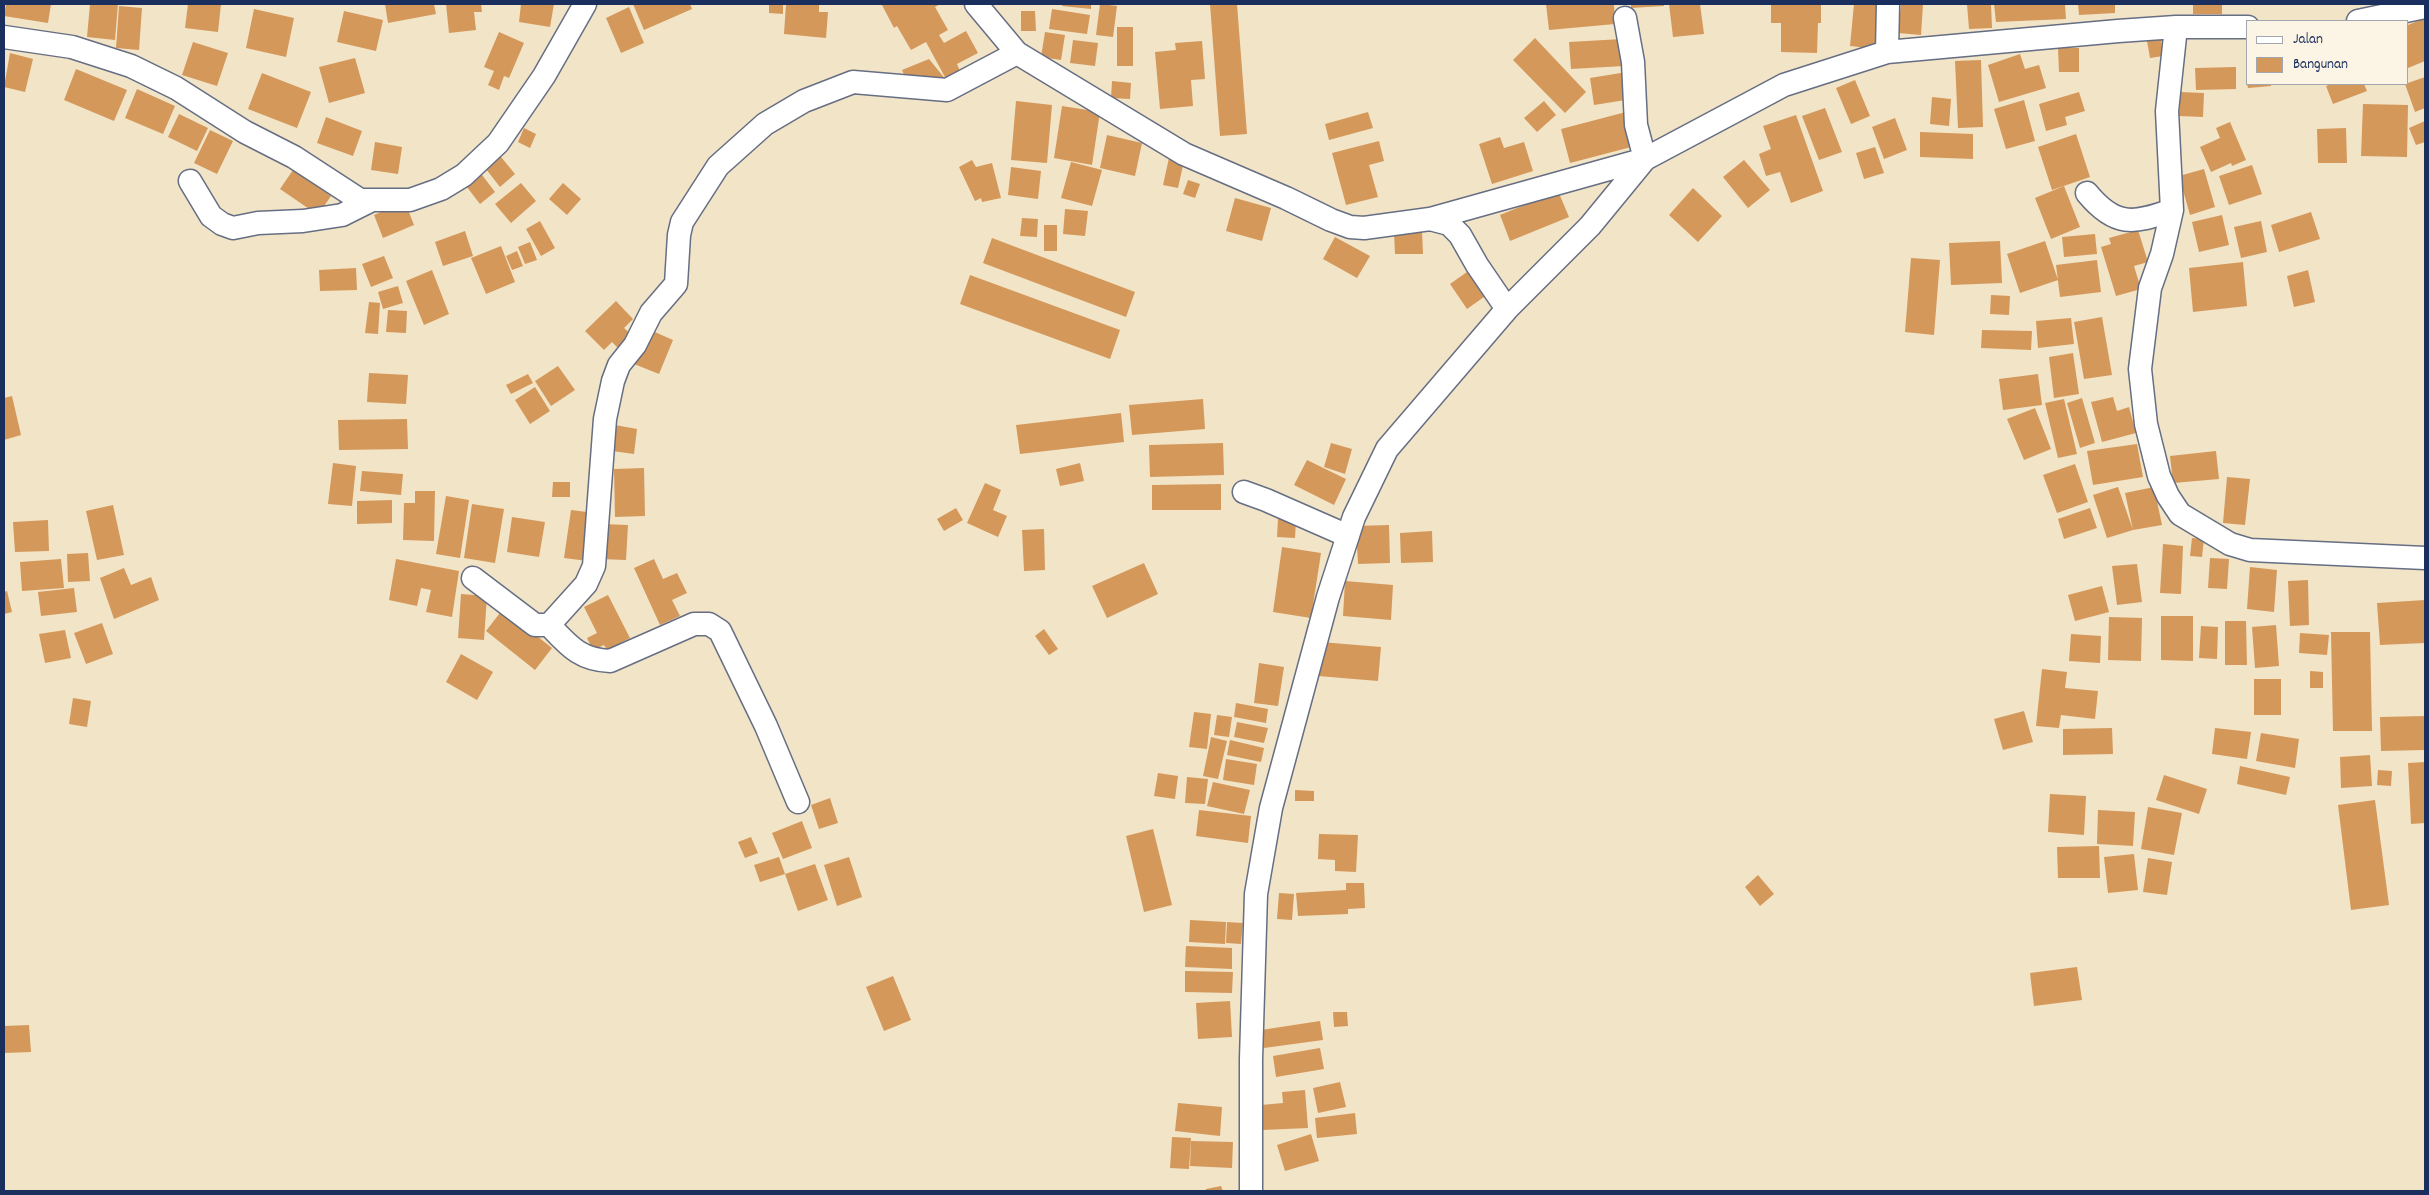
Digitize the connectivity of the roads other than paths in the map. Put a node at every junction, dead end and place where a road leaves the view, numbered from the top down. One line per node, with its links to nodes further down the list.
1 (585, 4): 15 (street)
2 (976, 4): 11 (street)
3 (1888, 4): 10 (street)
4 (2425, 8): 6 (street)
5 (1625, 18): 12 (street)
6 (2363, 20)
7 (2176, 27): 8 (street); 10 (street); 16 (street)
8 (2246, 27)
9 (4, 37): 15 (street)
10 (1887, 52): 12 (street)
11 (1017, 53): 17 (street); 23 (street)
12 (1645, 159): 17 (street); 18 (street)
13 (190, 181): 15 (street)
14 (2086, 193): 16 (street)
15 (372, 200)
16 (2172, 210): 21 (street)
17 (1430, 219): 18 (street)
18 (1508, 309): 20 (street)
19 (1244, 492): 20 (street)
20 (1348, 536): 25 (street)
21 (2425, 558)
22 (473, 578): 23 (street)
23 (549, 625): 24 (street)
24 (798, 802)
25 (1251, 1191)

